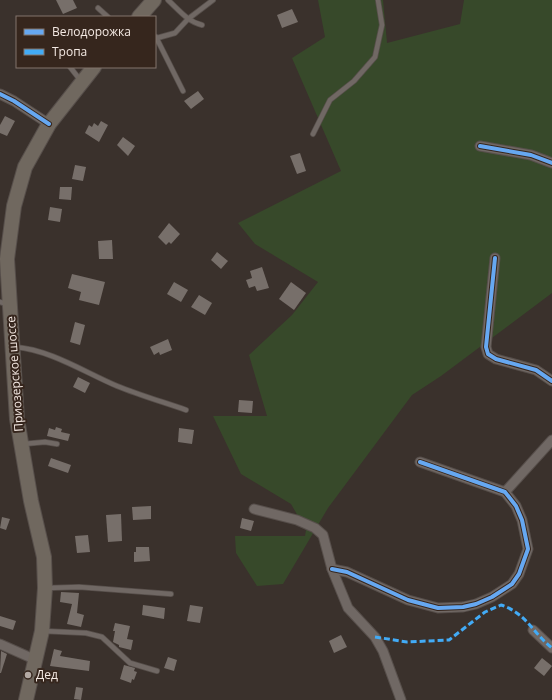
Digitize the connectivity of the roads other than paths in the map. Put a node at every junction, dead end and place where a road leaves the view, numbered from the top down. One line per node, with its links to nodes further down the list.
1 (154, 0): 7 (main road)
2 (168, 0): 8 (lane)
3 (213, 0): 8 (lane)
4 (378, 0): 17 (lane)
5 (98, 8): 6 (lane)
6 (107, 16)
7 (140, 16)
8 (188, 18): 9 (lane); 10 (lane)
9 (202, 25)
10 (156, 37): 14 (lane)
11 (71, 68): 13 (lane)
12 (93, 68): 13 (main road, Приозерское шоссе)
13 (81, 81): 16 (main road, Приозерское шоссе)
14 (183, 91)
15 (0, 94): 16 (street)
16 (49, 124): 21 (main road, Приозерское шоссе)
17 (313, 134)
18 (480, 146): 19 (street)
19 (552, 163)
20 (496, 258): 23 (street)
21 (5, 303): 22 (main road, Приозерское шоссе)
22 (13, 347): 24 (lane); 26 (main road, Приозерское шоссе)
23 (552, 381)
24 (186, 410)
25 (552, 440): 29 (street)
26 (22, 444): 27 (lane); 32 (main road, Приозерское шоссе)
27 (57, 444)
28 (420, 462): 29 (street)
29 (505, 492): 31 (street)
30 (254, 509): 31 (street)
31 (332, 569): 41 (street)
32 (45, 588): 33 (lane); 35 (main road, Приозерское шоссе)
33 (171, 594)
34 (533, 630): 37 (street)
35 (42, 631): 38 (main road, Приозерское шоссе); 39 (lane)
36 (0, 644): 38 (street)
37 (552, 648)
38 (36, 660): 40 (main road, Приозерское шоссе)
39 (157, 671)
40 (26, 700)
41 (401, 700)

